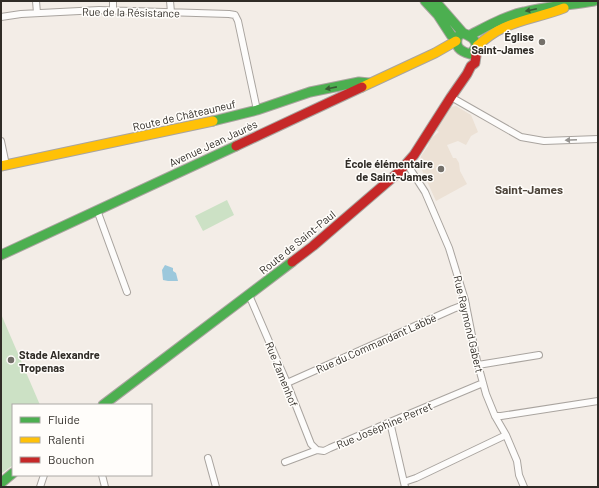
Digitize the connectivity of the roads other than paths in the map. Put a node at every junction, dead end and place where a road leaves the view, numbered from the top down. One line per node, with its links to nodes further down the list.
1 (36, 1): 10 (street)
2 (113, 1): 8 (street)
3 (170, 1): 9 (street)
4 (425, 1): 12 (main road)
5 (435, 1): 12 (main road)
6 (594, 1): 7 (main road, Avenue Jean Jaurès)
7 (570, 5): 12 (main road, Avenue Jean Jaurès); 12 (main road, Avenue Jean Jaurès, one-way to 12)
8 (113, 10): 9 (street, Rue de la Résistance); 10 (street, Rue de la Résistance)
9 (171, 12): 15 (street, Rue de la Résistance)
10 (37, 13): 11 (street, Rue de la Résistance)
11 (1, 17)
12 (465, 44): 13 (main road, Avenue Jean Jaurès); 14 (main road, Route de Saint-Paul)
13 (370, 83): 15 (main road, Route de Châteauneuf, one-way to 15); 20 (main road, Avenue Jean Jaurès)
14 (451, 97): 16 (street, one-way to 14); 18 (main road, Route de Saint-Paul)
15 (257, 110): 19 (main road, Route de Châteauneuf)
16 (598, 139)
17 (1, 141): 19 (street)
18 (407, 164): 23 (main road, Route de Saint-Paul); 24 (street, Rue Raymond Gabert)
19 (3, 165)
20 (97, 210): 21 (main road, Avenue Jean Jaurès); 22 (street)
21 (1, 255)
22 (127, 292)
23 (249, 295): 27 (street, Rue Zamenhof); 30 (main road, Route de Saint-Paul)
24 (466, 304): 26 (street, Rue Raymond Gabert); 27 (street, Rue du Commandant Labbé)
25 (539, 355): 26 (street)
26 (478, 365): 28 (street, Rue Raymond Gabert)
27 (287, 383): 34 (street, Rue Zamenhof)
28 (483, 383): 31 (street, Rue Raymond Gabert); 32 (street, Rue Joséphine Perret)
29 (598, 401): 31 (street)
30 (104, 404)
31 (495, 416): 33 (street, Rue Raymond Gabert)
32 (390, 422): 34 (street, Rue Joséphine Perret); 41 (street)
33 (506, 435): 41 (street); 45 (street, Rue Raymond Gabert)
34 (317, 450): 36 (street, Rue Joséphine Perret)
35 (208, 458): 44 (street)
36 (284, 462)
37 (12, 475): 40 (main road)
38 (44, 476): 42 (street)
39 (102, 476): 43 (street)
40 (1, 483)
41 (404, 485)
42 (40, 487)
43 (105, 487)
44 (216, 487)
45 (524, 487)

